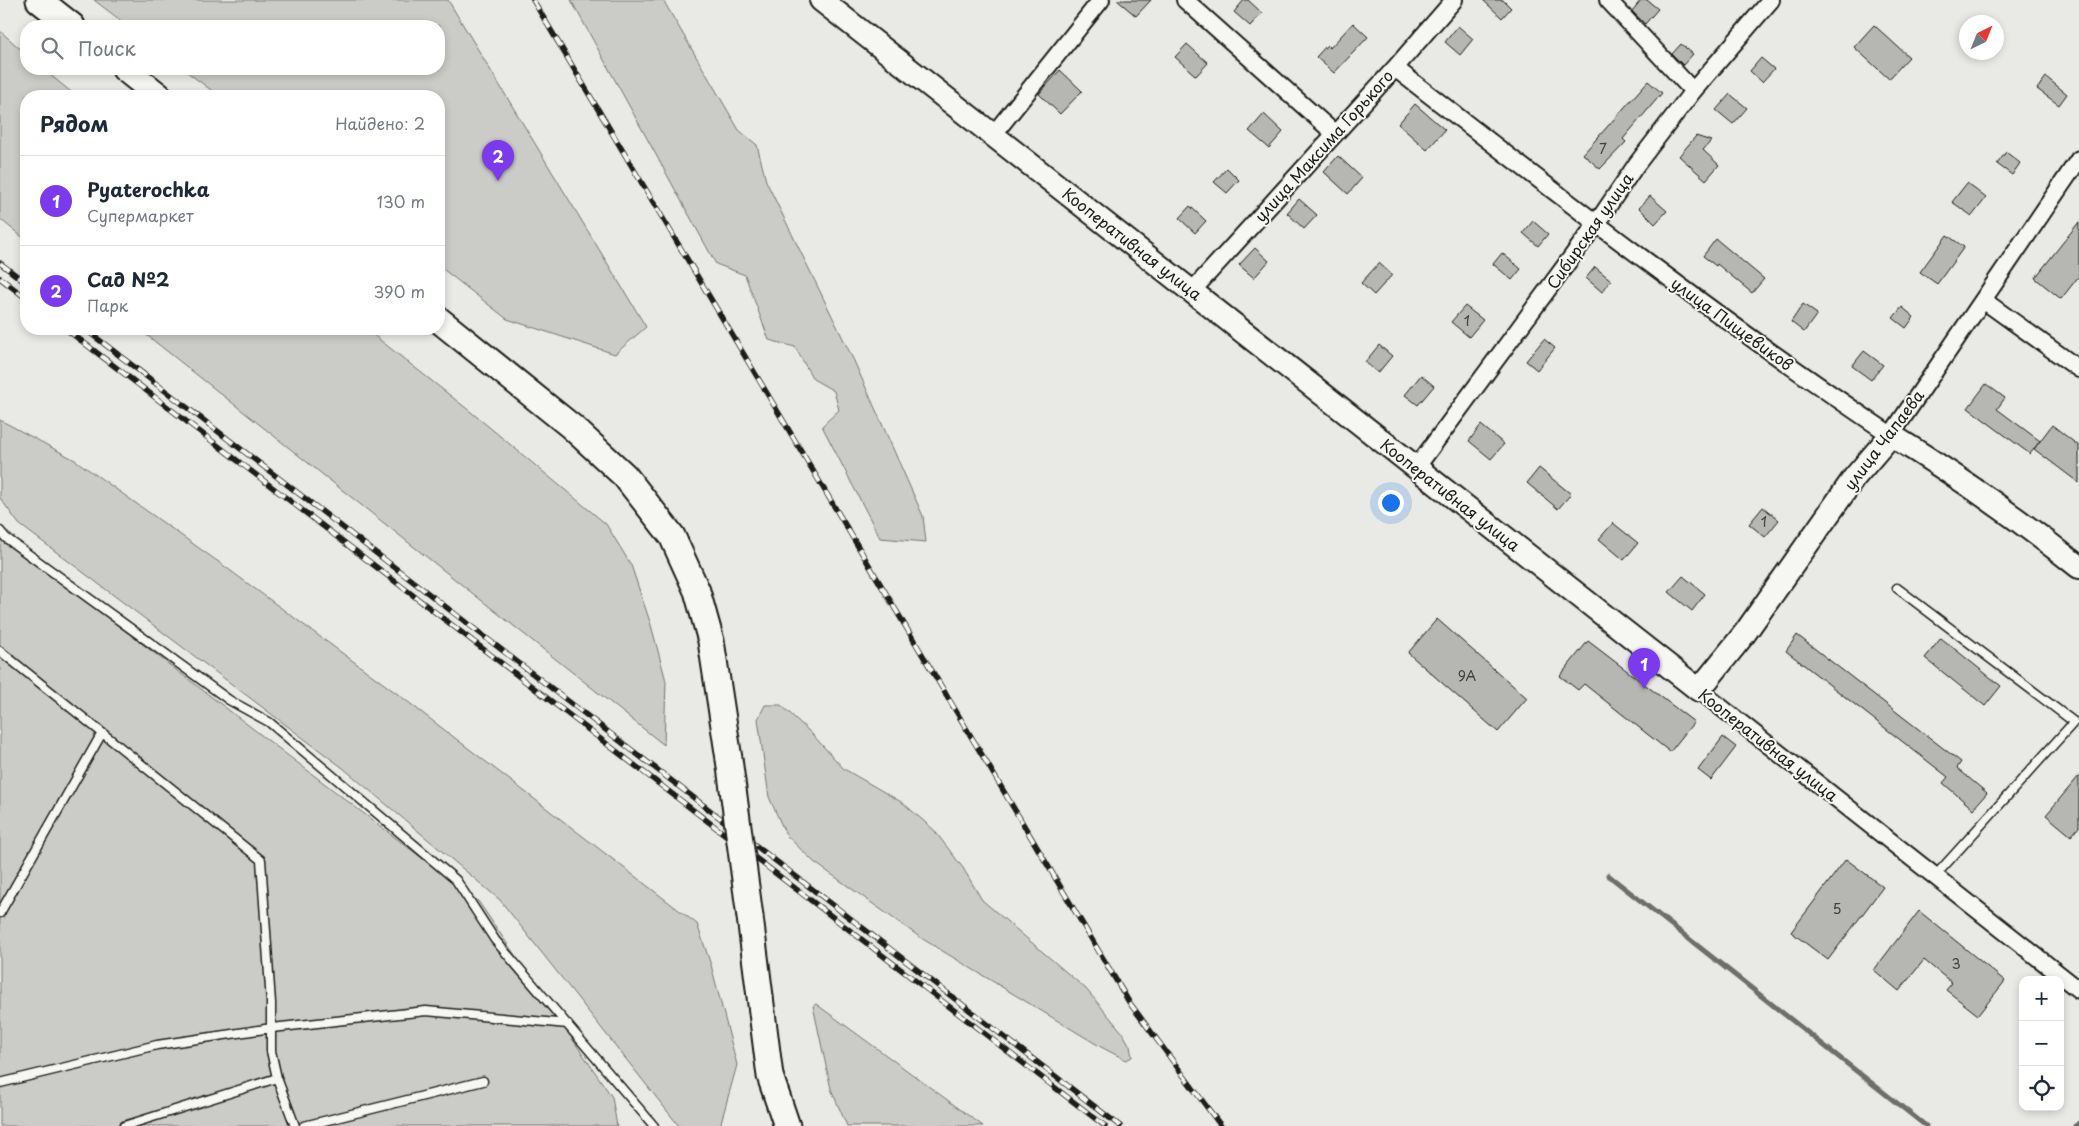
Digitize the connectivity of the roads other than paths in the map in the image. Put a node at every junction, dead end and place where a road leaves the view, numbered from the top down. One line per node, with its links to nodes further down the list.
1 (39, 0): 8 (main road)
2 (821, 0): 14 (main road, Кооперативная улица)
3 (1101, 0): 14 (street)
4 (1185, 0): 13 (street)
5 (1454, 0): 9 (street, улица Максима Горького)
6 (1608, 0): 12 (street)
7 (1771, 0): 12 (street, Сибирская улица)
8 (64, 20)
9 (1395, 68): 13 (street, улица Максима Горького); 16 (street, улица Пищевиков)
10 (133, 75): 11 (main road)
11 (151, 90)
12 (1693, 91): 16 (street, Сибирская улица)
13 (1334, 133): 17 (street, улица Максима Горького)
14 (993, 135): 17 (main road, Кооперативная улица)
15 (2079, 160): 18 (street, улица Чапаева)
16 (1596, 224): 21 (street, улица Пищевиков); 22 (street, Сибирская улица)
17 (1192, 292): 22 (main road, Кооперативная улица)
18 (1983, 300): 20 (street); 21 (street, улица Чапаева)
19 (445, 325): 41 (main road, bridge)
20 (2079, 369)
21 (1891, 435): 24 (main road, улица Пищевиков); 27 (main road, улица Чапаева)
22 (1416, 468): 27 (main road, Кооперативная улица)
23 (0, 531): 32 (lane)
24 (2079, 567)
25 (1897, 588): 29 (lane)
26 (0, 651): 28 (lane)
27 (1699, 690): 29 (street, Кооперативная улица)
28 (102, 732): 30 (lane); 33 (lane)
29 (1935, 876): 31 (street, Кооперативная улица)
30 (0, 913)
31 (2079, 990)
32 (568, 1024): 33 (lane); 40 (lane)
33 (272, 1028): 34 (lane); 36 (lane)
34 (277, 1078): 37 (lane); 38 (lane)
35 (483, 1081): 39 (lane)
36 (0, 1083)
37 (124, 1126)
38 (296, 1126)
39 (304, 1126)
40 (654, 1126)
41 (788, 1126)

